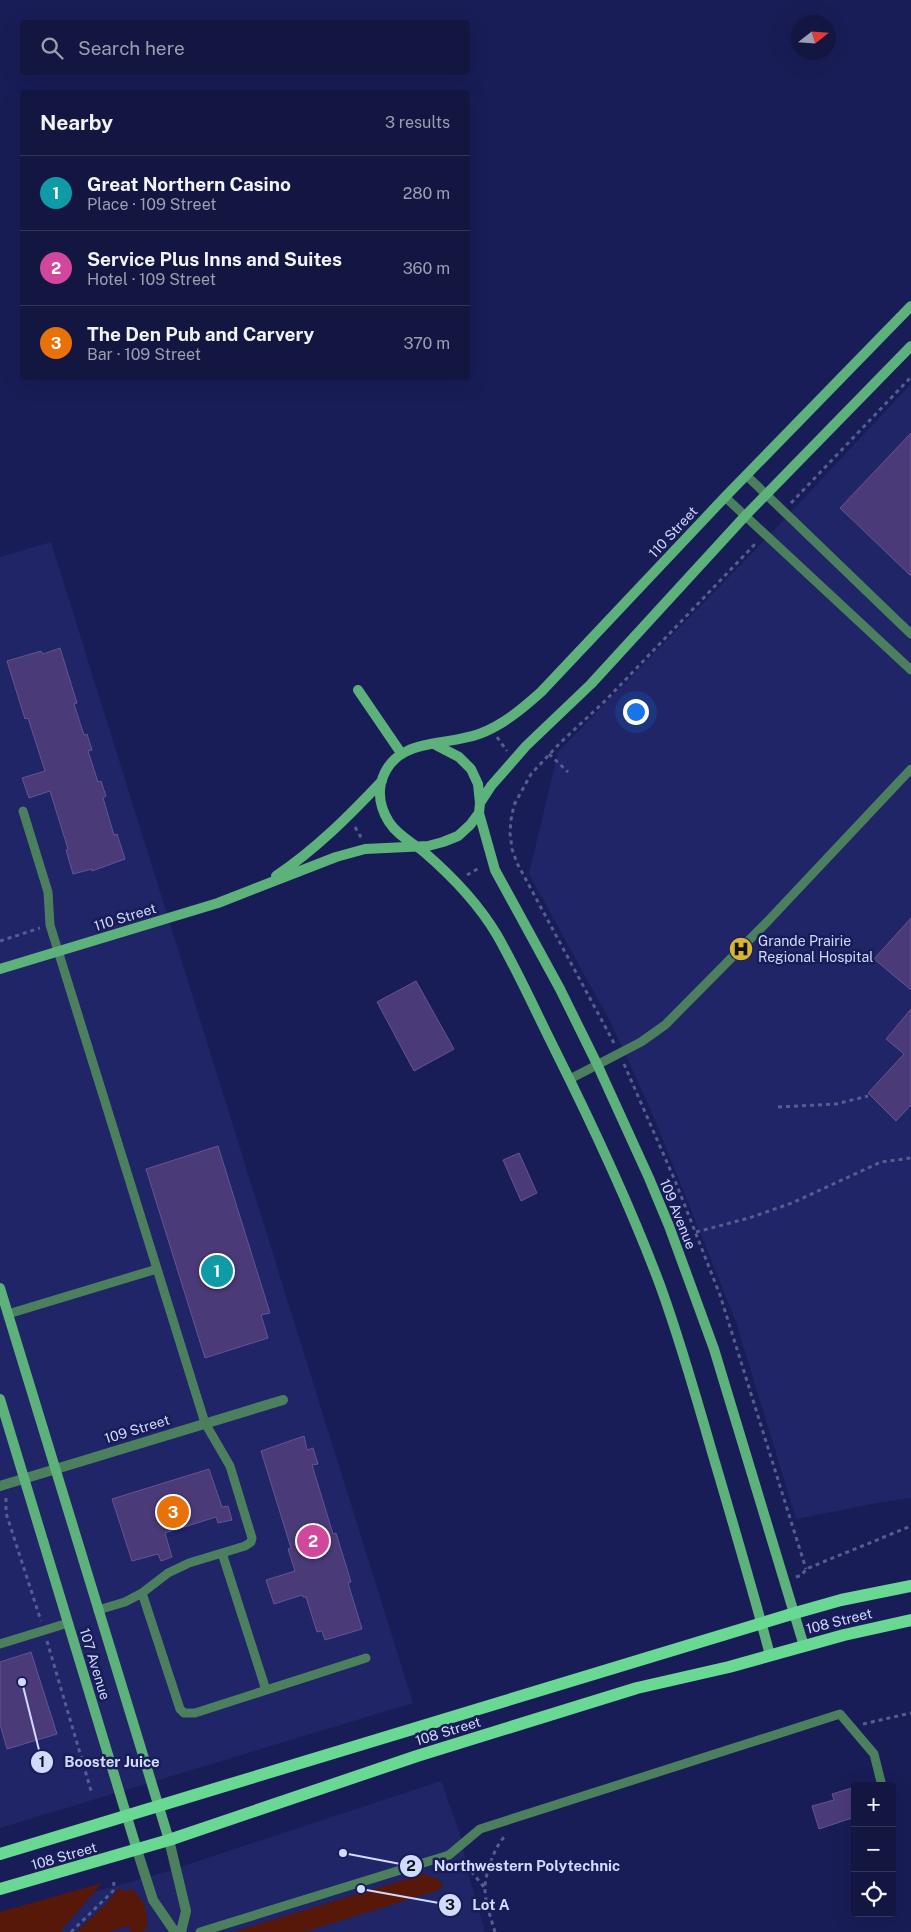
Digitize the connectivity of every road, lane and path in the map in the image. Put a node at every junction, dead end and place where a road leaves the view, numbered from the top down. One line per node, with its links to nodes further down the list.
1 (911, 306): 4 (street, 110 Street)
2 (911, 346): 5 (street)
3 (911, 376): 7 (path)
4 (746, 475): 5 (lane); 6 (street, 110 Street)
5 (766, 494): 7 (lane); 8 (street)
6 (725, 496): 8 (lane); 13 (street, 110 Street)
7 (783, 511): 10 (lane)
8 (746, 516): 9 (lane); 19 (street)
9 (764, 533): 11 (lane); 15 (path)
10 (911, 634)
11 (911, 670)
12 (358, 690): 14 (street)
13 (434, 744): 14 (street); 19 (street)
14 (401, 753): 18 (street)
15 (550, 754): 17 (path); 24 (path)
16 (911, 769): 32 (lane)
17 (568, 772)
18 (382, 781): 23 (street); 27 (street, 110 Street)
19 (480, 808): 23 (street); 25 (street, 109 Avenue)
20 (23, 811): 28 (lane)
21 (352, 822): 22 (path)
22 (364, 842)
23 (417, 846): 26 (street); 27 (street, 110 Street)
24 (512, 849): 25 (path); 32 (path)
25 (492, 860): 26 (path); 33 (street, 109 Avenue)
26 (456, 881): 34 (street)
27 (257, 889): 30 (street, 110 Street)
28 (50, 925): 29 (path); 30 (lane)
29 (0, 941)
30 (58, 951): 31 (street, 110 Street); 39 (lane)
31 (0, 969)
32 (619, 1053): 33 (lane); 38 (path)
33 (597, 1064): 34 (lane); 55 (street, 109 Avenue)
34 (570, 1078): 58 (street)
35 (868, 1096): 36 (path)
36 (778, 1107)
37 (911, 1158): 38 (path)
38 (696, 1232): 50 (path)
39 (157, 1269): 41 (lane); 44 (lane)
40 (0, 1288): 41 (street, 107 Avenue)
41 (8, 1314): 45 (street, 107 Avenue)
42 (0, 1399): 46 (street, 107 Avenue)
43 (283, 1400): 44 (street, 109 Street)
44 (205, 1423): 45 (street, 109 Street); 49 (lane)
45 (55, 1469): 46 (street, 109 Street); 54 (street, 107 Avenue)
46 (25, 1479): 47 (street, 109 Street); 57 (street, 107 Avenue)
47 (0, 1486)
48 (911, 1526): 50 (path)
49 (222, 1553): 53 (lane); 63 (lane)
50 (806, 1569): 51 (path)
51 (802, 1575)
52 (911, 1586): 55 (main road, 108 Street)
53 (142, 1592): 54 (lane); 63 (lane)
54 (98, 1610): 67 (street, 107 Avenue)
55 (795, 1613): 58 (main road, 108 Street); 60 (street, 109 Avenue)
56 (911, 1620): 60 (main road, 108 Street)
57 (68, 1623): 59 (lane); 68 (street, 107 Avenue)
58 (762, 1623): 61 (street); 67 (main road, 108 Street)
59 (0, 1644)
60 (804, 1646): 61 (main road, 108 Street)
61 (770, 1655): 70 (main road, 108 Street)
62 (366, 1658): 63 (lane)
63 (266, 1690)
64 (911, 1713): 65 (path)
65 (850, 1726): 66 (lane); 72 (lane)
66 (881, 1782)
67 (159, 1807): 68 (main road, 108 Street); 70 (street, 107 Avenue)
68 (127, 1817): 71 (street, 107 Avenue); 73 (main road, 108 Street)
69 (512, 1832): 75 (path)
70 (169, 1840): 71 (main road, 108 Street); 79 (street)
71 (137, 1850): 76 (main road, 108 Street); 78 (street, 107 Avenue)
72 (454, 1851): 75 (path); 80 (lane)
73 (0, 1854)
74 (114, 1882): 77 (path)
75 (484, 1887): 81 (path)
76 (0, 1889)
77 (71, 1932)
78 (175, 1932)
79 (181, 1932)
80 (200, 1932)
81 (495, 1932)

